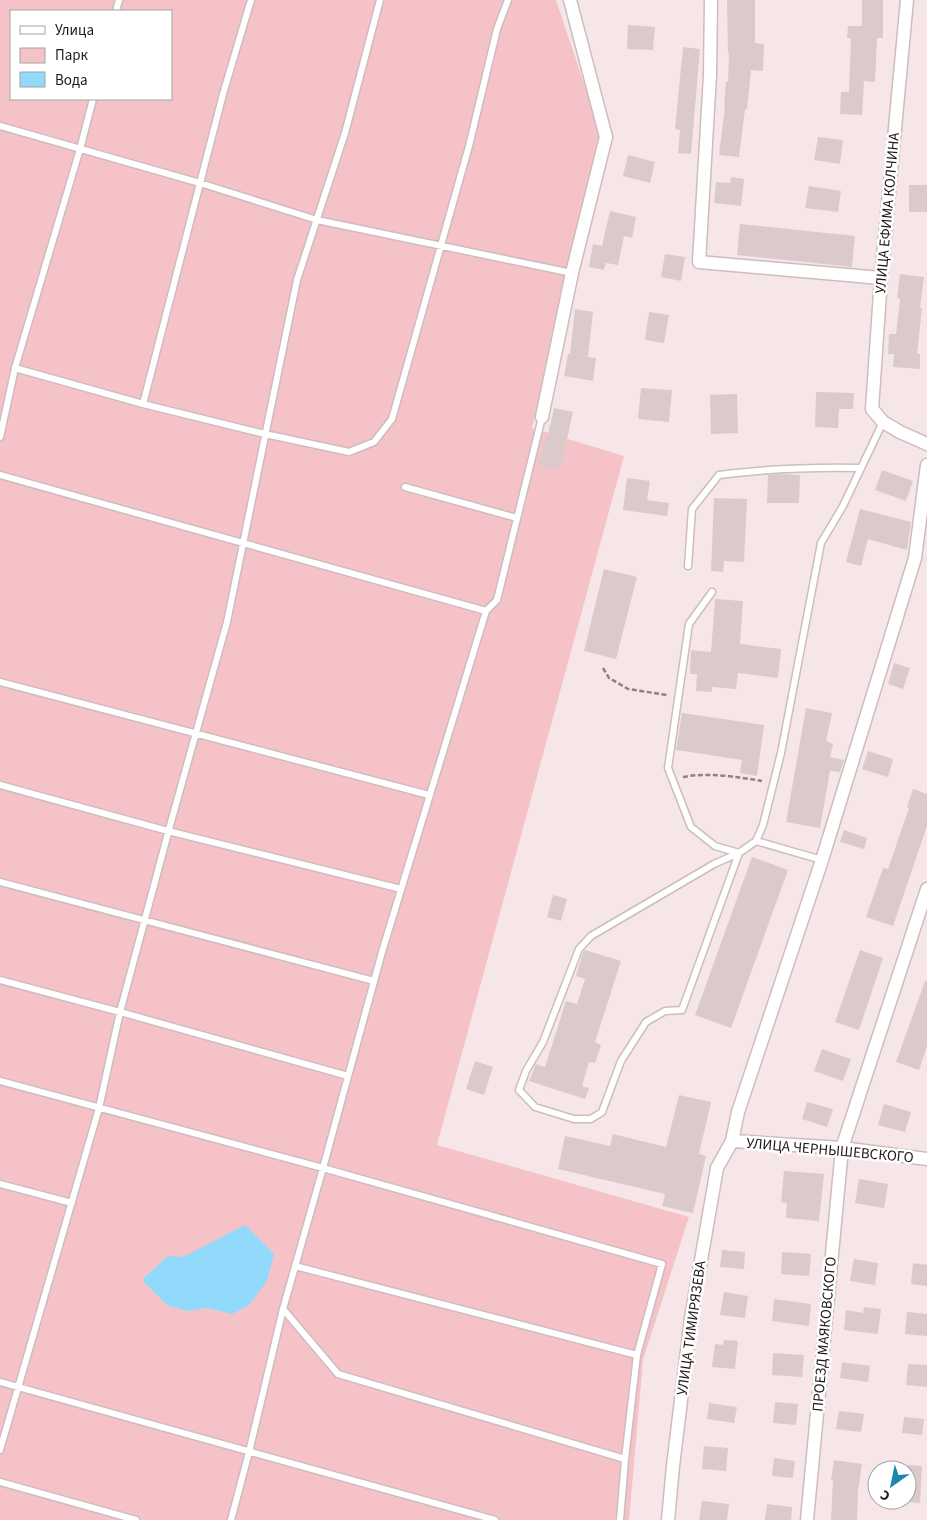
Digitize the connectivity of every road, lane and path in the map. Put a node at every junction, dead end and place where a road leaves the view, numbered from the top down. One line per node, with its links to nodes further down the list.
1 (251, 0): 10 (lane)
2 (380, 0): 11 (lane)
3 (508, 0): 12 (lane)
4 (570, 0): 13 (street)
5 (711, 0): 14 (street)
6 (907, 0): 14 (street, УЛИЦА ЕФИМА КОЛЧИНА)
7 (93, 100): 9 (lane)
8 (0, 126): 9 (lane)
9 (80, 149): 10 (lane); 15 (lane)
10 (200, 182): 11 (lane); 16 (lane)
11 (317, 220): 12 (lane); 19 (lane)
12 (441, 245): 13 (lane); 19 (lane)
13 (572, 273): 17 (street)
14 (881, 278): 18 (street, УЛИЦА ЕФИМА КОЛЧИНА)
15 (15, 368): 16 (lane); 20 (lane)
16 (143, 404): 19 (lane)
17 (542, 418): 26 (lane)
18 (883, 422): 21 (street); 23 (lane)
19 (265, 434): 27 (lane)
20 (0, 437)
21 (927, 444)
22 (927, 465): 42 (street, УЛИЦА ТИМИРЯЗЕВА)
23 (862, 468): 28 (lane); 36 (lane)
24 (0, 475): 27 (lane)
25 (405, 487): 26 (lane)
26 (517, 518): 30 (lane)
27 (243, 543): 30 (lane); 34 (lane)
28 (688, 566)
29 (712, 592): 33 (lane)
30 (486, 611): 38 (lane)
31 (603, 668): 33 (path)
32 (0, 682): 34 (lane)
33 (678, 697): 35 (lane)
34 (196, 733): 38 (lane); 39 (lane)
35 (673, 779): 36 (path); 41 (lane)
36 (774, 783): 40 (lane)
37 (0, 785): 39 (lane)
38 (429, 795): 44 (lane)
39 (168, 831): 44 (lane); 46 (lane)
40 (756, 841): 41 (lane); 42 (lane)
41 (739, 853): 41 (lane)
42 (822, 860): 53 (street, УЛИЦА ТИМИРЯЗЕВА)
43 (0, 882): 46 (lane)
44 (401, 889): 48 (lane)
45 (927, 889): 54 (street)
46 (144, 920): 48 (lane); 49 (lane)
47 (0, 980): 49 (lane)
48 (374, 981): 50 (lane)
49 (120, 1012): 50 (lane); 52 (lane)
50 (348, 1076): 56 (lane)
51 (0, 1081): 52 (lane)
52 (99, 1108): 56 (lane); 58 (lane)
53 (732, 1141): 54 (street, УЛИЦА ЧЕРНЫШЕВСКОГО); 72 (street, УЛИЦА ТИМИРЯЗЕВА)
54 (842, 1148): 55 (street, УЛИЦА ЧЕРНЫШЕВСКОГО); 73 (street, ПРОЕЗД МАЯКОВСКОГО)
55 (927, 1159)
56 (324, 1168): 59 (lane); 61 (lane)
57 (0, 1184): 58 (lane)
58 (72, 1203): 63 (lane)
59 (295, 1266): 60 (lane); 61 (lane)
60 (283, 1309): 65 (lane); 66 (lane)
61 (637, 1355): 66 (lane)
62 (0, 1382): 63 (lane)
63 (19, 1387): 64 (lane); 65 (lane)
64 (0, 1450)
65 (250, 1452): 69 (lane); 70 (lane)
66 (625, 1459): 71 (lane)
67 (0, 1482): 68 (lane)
68 (136, 1520)
69 (232, 1520)
70 (495, 1520)
71 (620, 1520)
72 (668, 1520)
73 (807, 1520)

